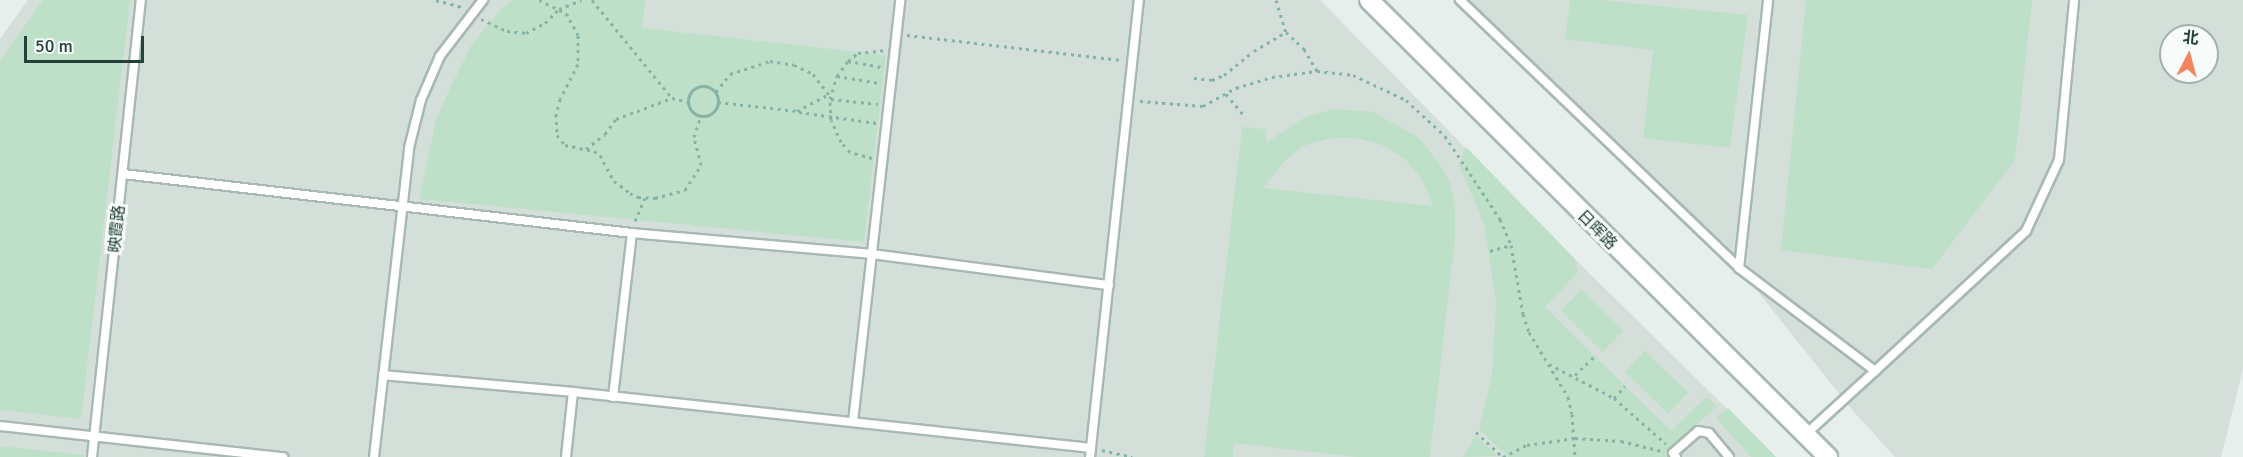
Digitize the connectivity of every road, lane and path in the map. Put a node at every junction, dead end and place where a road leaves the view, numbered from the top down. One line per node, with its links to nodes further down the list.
1 (141, 0): 40 (lane, 映霞路)
2 (436, 0): 15 (path)
3 (483, 0): 15 (lane)
4 (539, 0): 14 (path)
5 (581, 0): 14 (path)
6 (592, 0): 29 (path)
7 (900, 0): 17 (lane)
8 (1139, 0): 20 (lane)
9 (1276, 0): 16 (path)
10 (1369, 0): 61 (street, 日晖路)
11 (1460, 0): 47 (lane)
12 (1768, 0): 47 (lane)
13 (2074, 0): 51 (lane)
14 (559, 9): 15 (path); 38 (path)
15 (472, 12): 42 (lane)
16 (1286, 32): 22 (path); 24 (path)
17 (896, 34): 18 (lane); 20 (path)
18 (895, 50): 19 (path); 21 (lane)
19 (848, 61): 21 (path); 23 (path)
20 (1133, 62): 30 (lane)
21 (892, 69): 25 (lane)
22 (1317, 71): 27 (path); 44 (path)
23 (837, 76): 25 (path); 28 (path)
24 (1194, 78)
25 (891, 85): 33 (lane)
26 (716, 92): 28 (path); 31 (path); 32 (path)
27 (1226, 94): 30 (path); 35 (path)
28 (830, 96): 33 (path); 34 (path); 39 (path)
29 (672, 98): 31 (path); 38 (path)
30 (1128, 100): 48 (lane)
31 (688, 102): 36 (path)
32 (718, 102): 34 (path); 36 (path)
33 (888, 105): 37 (lane)
34 (797, 111): 37 (path)
35 (1243, 114)
36 (701, 115): 41 (path)
37 (886, 124): 39 (lane)
38 (586, 149): 41 (path)
39 (882, 160): 46 (lane)
40 (123, 174): 42 (lane); 62 (lane, 映霞路)
41 (645, 198): 43 (path)
42 (400, 207): 43 (lane); 52 (lane)
43 (632, 233): 46 (lane); 56 (lane)
44 (1511, 245): 45 (path); 50 (path)
45 (1490, 251)
46 (872, 254): 48 (lane); 58 (lane)
47 (1739, 268): 51 (lane)
48 (1109, 285): 64 (lane)
49 (1595, 356): 53 (path)
50 (1549, 363): 53 (path); 63 (path)
51 (1875, 371): 61 (lane)
52 (383, 375): 55 (lane); 68 (lane)
53 (1575, 375): 57 (path)
54 (1626, 386): 57 (path)
55 (573, 392): 56 (lane); 69 (lane)
56 (613, 397): 58 (lane)
57 (1614, 398): 65 (path)
58 (853, 422): 64 (lane)
59 (0, 426): 62 (lane)
60 (1476, 432): 71 (path)
61 (1806, 435): 74 (street, 日晖路)
62 (94, 436): 66 (lane, 映霞路); 67 (lane)
63 (1575, 438): 65 (path); 71 (path); 72 (path)
64 (1091, 453): 70 (path)
65 (1675, 455): 73 (lane)
66 (92, 457)
67 (283, 457)
68 (374, 457)
69 (566, 457)
70 (1132, 457)
71 (1503, 457)
72 (1575, 457)
73 (1729, 457)
74 (1828, 457)

